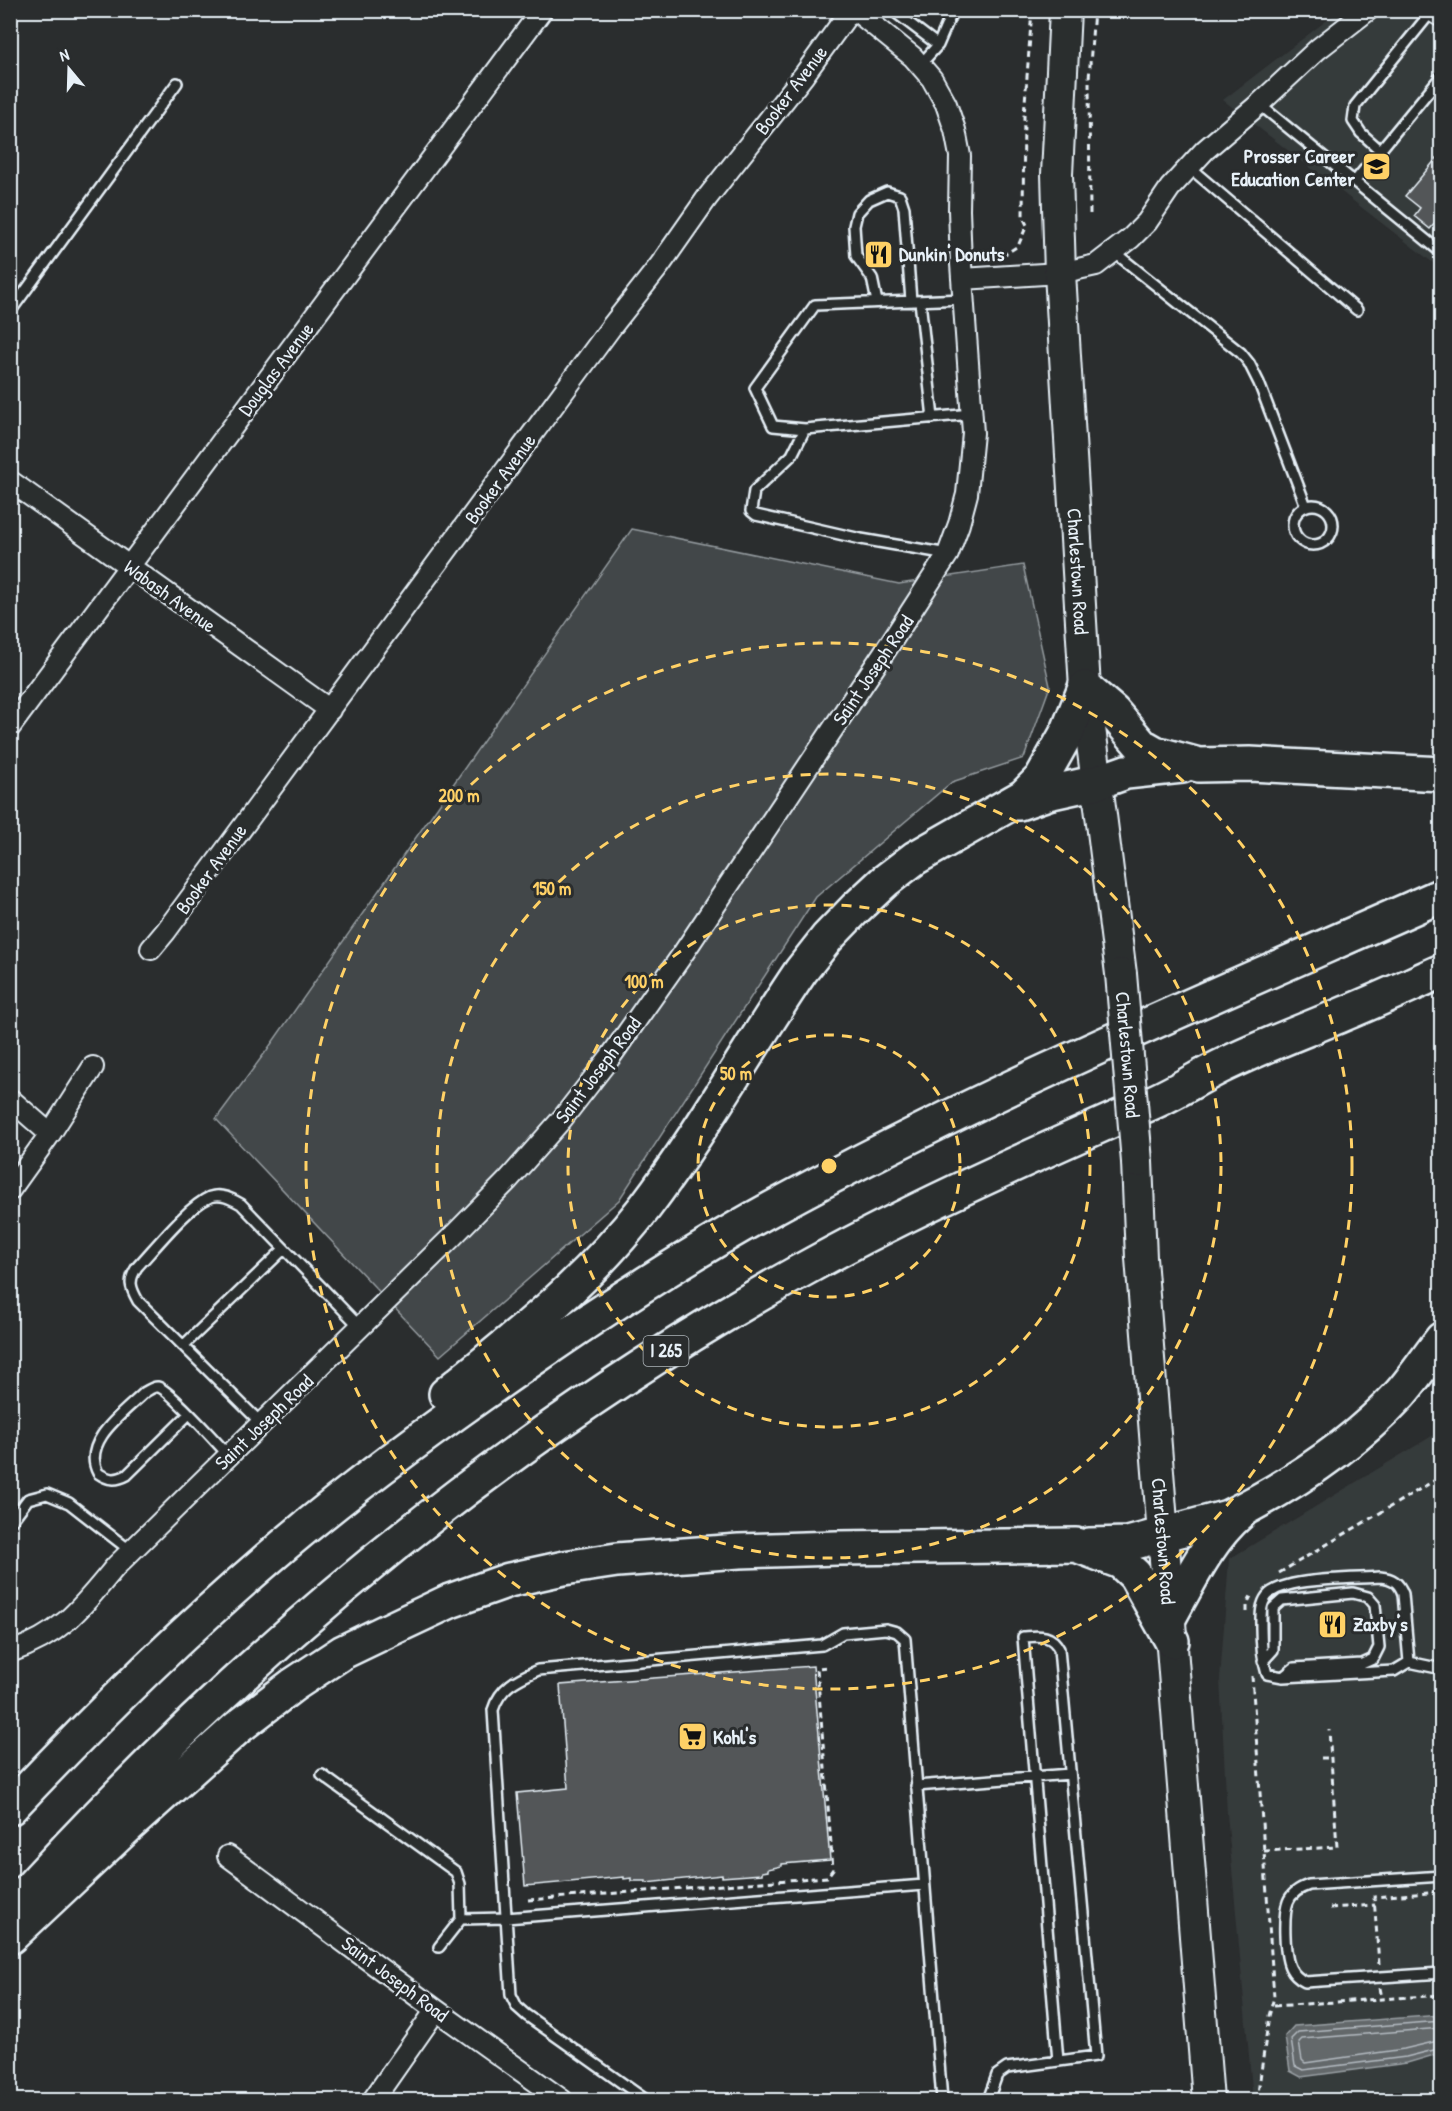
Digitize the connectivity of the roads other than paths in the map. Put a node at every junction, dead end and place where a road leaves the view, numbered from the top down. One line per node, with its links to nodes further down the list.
1 (542, 10): 31 (street, Douglas Avenue)
2 (853, 10): 9 (street, Saint Joseph Road); 33 (street, Booker Avenue)
3 (892, 10): 8 (lane)
4 (953, 10): 8 (lane)
5 (1065, 10): 18 (main road, Charlestown Road)
6 (1368, 10): 12 (street)
7 (1434, 13): 13 (lane)
8 (938, 45): 9 (lane)
9 (920, 65): 19 (street, Saint Joseph Road)
10 (1442, 75): 13 (lane)
11 (177, 83): 24 (lane)
12 (1259, 104): 14 (street); 15 (lane)
13 (1380, 150): 15 (lane)
14 (1189, 167): 16 (street); 23 (lane)
15 (1355, 182): 17 (lane)
16 (1114, 252): 18 (street); 29 (lane)
17 (1442, 254)
18 (1060, 273): 19 (street); 32 (main road, Charlestown Road)
19 (962, 279): 20 (street, Saint Joseph Road)
20 (963, 299): 21 (lane); 25 (street, Saint Joseph Road)
21 (916, 301): 22 (lane); 22 (lane); 26 (lane)
22 (877, 302): 27 (lane)
23 (1357, 310)
24 (10, 312)
25 (972, 414): 26 (lane); 30 (street, Saint Joseph Road)
26 (933, 418): 27 (lane)
27 (805, 429): 30 (lane)
28 (10, 482): 31 (street, Wabash Avenue)
29 (1306, 506): 29 (lane)
30 (948, 554): 47 (street, Saint Joseph Road)
31 (129, 567): 33 (street, Wabash Avenue); 34 (street, Douglas Avenue)
32 (1085, 688): 35 (highway); 37 (main road, Charlestown Road); 38 (highway)
33 (330, 710): 40 (street, Booker Avenue)
34 (10, 727)
35 (1198, 765): 36 (highway); 37 (highway)
36 (1442, 774)
37 (1098, 782): 38 (highway); 55 (main road, Charlestown Road, bridge)
38 (1005, 808): 58 (highway)
39 (1442, 895): 58 (highway)
40 (151, 949)
41 (1442, 971): 73 (highway, I 265)
42 (93, 1067): 44 (street)
43 (10, 1099): 44 (street)
44 (50, 1134): 45 (street)
45 (10, 1190)
46 (284, 1249): 47 (lane); 49 (lane); 49 (lane)
47 (360, 1327): 51 (street, Saint Joseph Road)
48 (1442, 1339): 53 (highway)
49 (183, 1346): 51 (lane)
50 (189, 1414): 50 (lane); 52 (lane)
51 (262, 1424): 52 (street, Saint Joseph Road)
52 (229, 1456): 57 (street, Saint Joseph Road)
53 (1243, 1510): 55 (highway); 59 (highway)
54 (10, 1523): 57 (lane)
55 (1164, 1535): 56 (highway); 59 (main road, Charlestown Road)
56 (1076, 1545): 59 (highway); 76 (highway)
57 (132, 1552): 60 (street, Saint Joseph Road)
58 (271, 1557): 69 (highway)
59 (1171, 1628): 86 (main road, Charlestown Road)
60 (10, 1652)
61 (1263, 1661): 62 (lane); 64 (lane); 64 (lane)
62 (1408, 1662): 63 (lane); 64 (lane)
63 (1442, 1669)
64 (1283, 1677)
65 (1070, 1774): 67 (lane); 67 (lane); 80 (lane)
66 (322, 1775): 75 (lane)
67 (1034, 1776): 68 (lane); 80 (lane)
68 (916, 1786): 72 (lane); 74 (lane)
69 (10, 1808)
70 (228, 1856): 79 (street, Saint Joseph Road)
71 (1442, 1876): 78 (lane)
72 (924, 1885): 74 (lane); 84 (lane)
73 (10, 1910)
74 (506, 1918): 75 (lane); 83 (lane)
75 (461, 1919): 77 (lane)
76 (10, 1937)
77 (439, 1947)
78 (1442, 1973)
79 (436, 2010): 81 (street); 82 (street, Saint Joseph Road)
80 (1058, 2061): 85 (lane)
81 (373, 2100)
82 (562, 2100)
83 (646, 2100)
84 (942, 2100)
85 (988, 2100)
86 (1208, 2100)
87 (1437, 2100): 88 (lane)
88 (1442, 2100)

